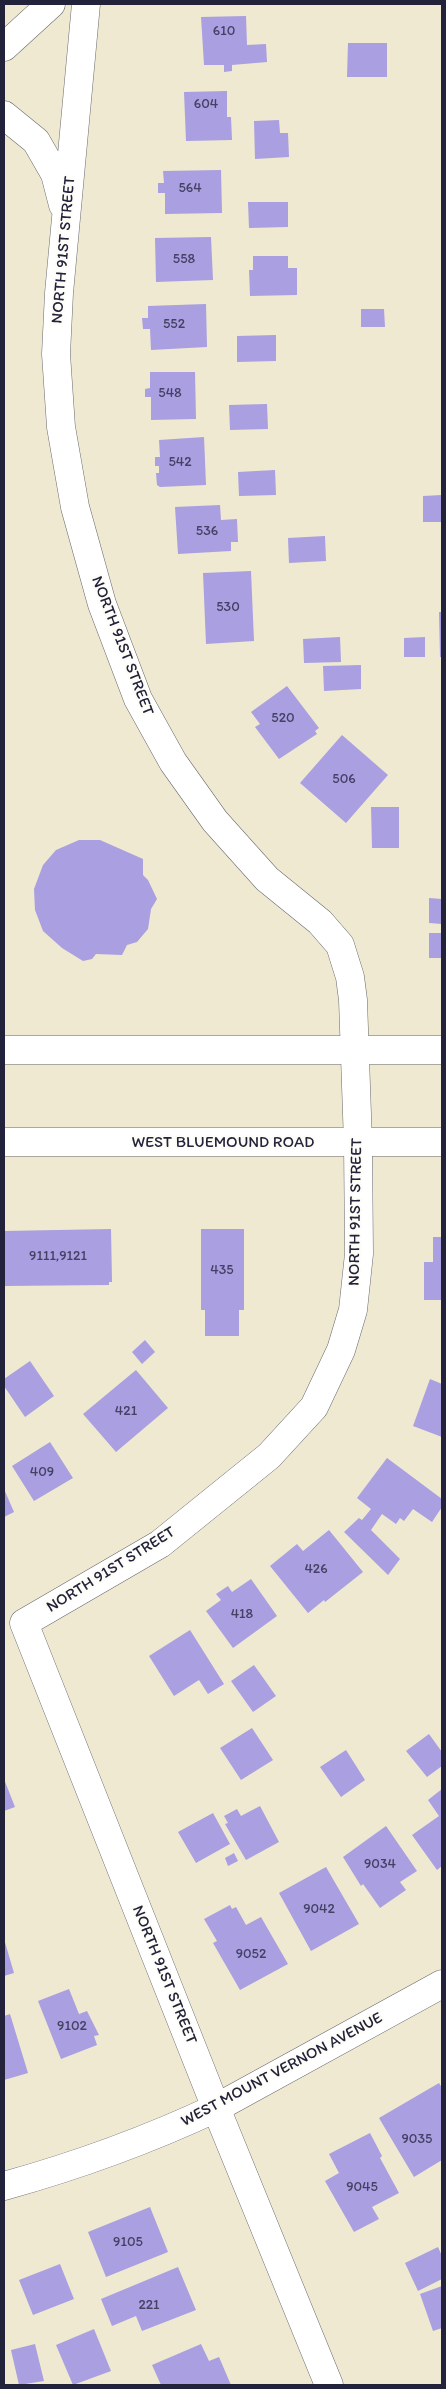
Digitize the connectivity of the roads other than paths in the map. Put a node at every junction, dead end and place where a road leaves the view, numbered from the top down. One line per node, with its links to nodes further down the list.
1 (51, 4): 3 (street)
2 (86, 4): 5 (street, NORTH 91ST STREET)
3 (4, 47)
4 (4, 115): 5 (street)
5 (67, 216): 7 (street, NORTH 91ST STREET)
6 (4, 1050): 7 (street)
7 (356, 1050): 8 (street); 11 (street, NORTH 91ST STREET)
8 (442, 1050)
9 (4, 1142): 11 (street, WEST BLUEMOUND ROAD)
10 (442, 1142): 11 (street, WEST BLUEMOUND ROAD)
11 (358, 1143): 12 (street, NORTH 91ST STREET)
12 (14, 1627): 14 (street, NORTH 91ST STREET)
13 (442, 1984): 14 (street, WEST MOUNT VERNON AVENUE)
14 (216, 2108): 15 (street, WEST MOUNT VERNON AVENUE); 16 (street, NORTH 91ST STREET)
15 (4, 2186)
16 (330, 2385)

